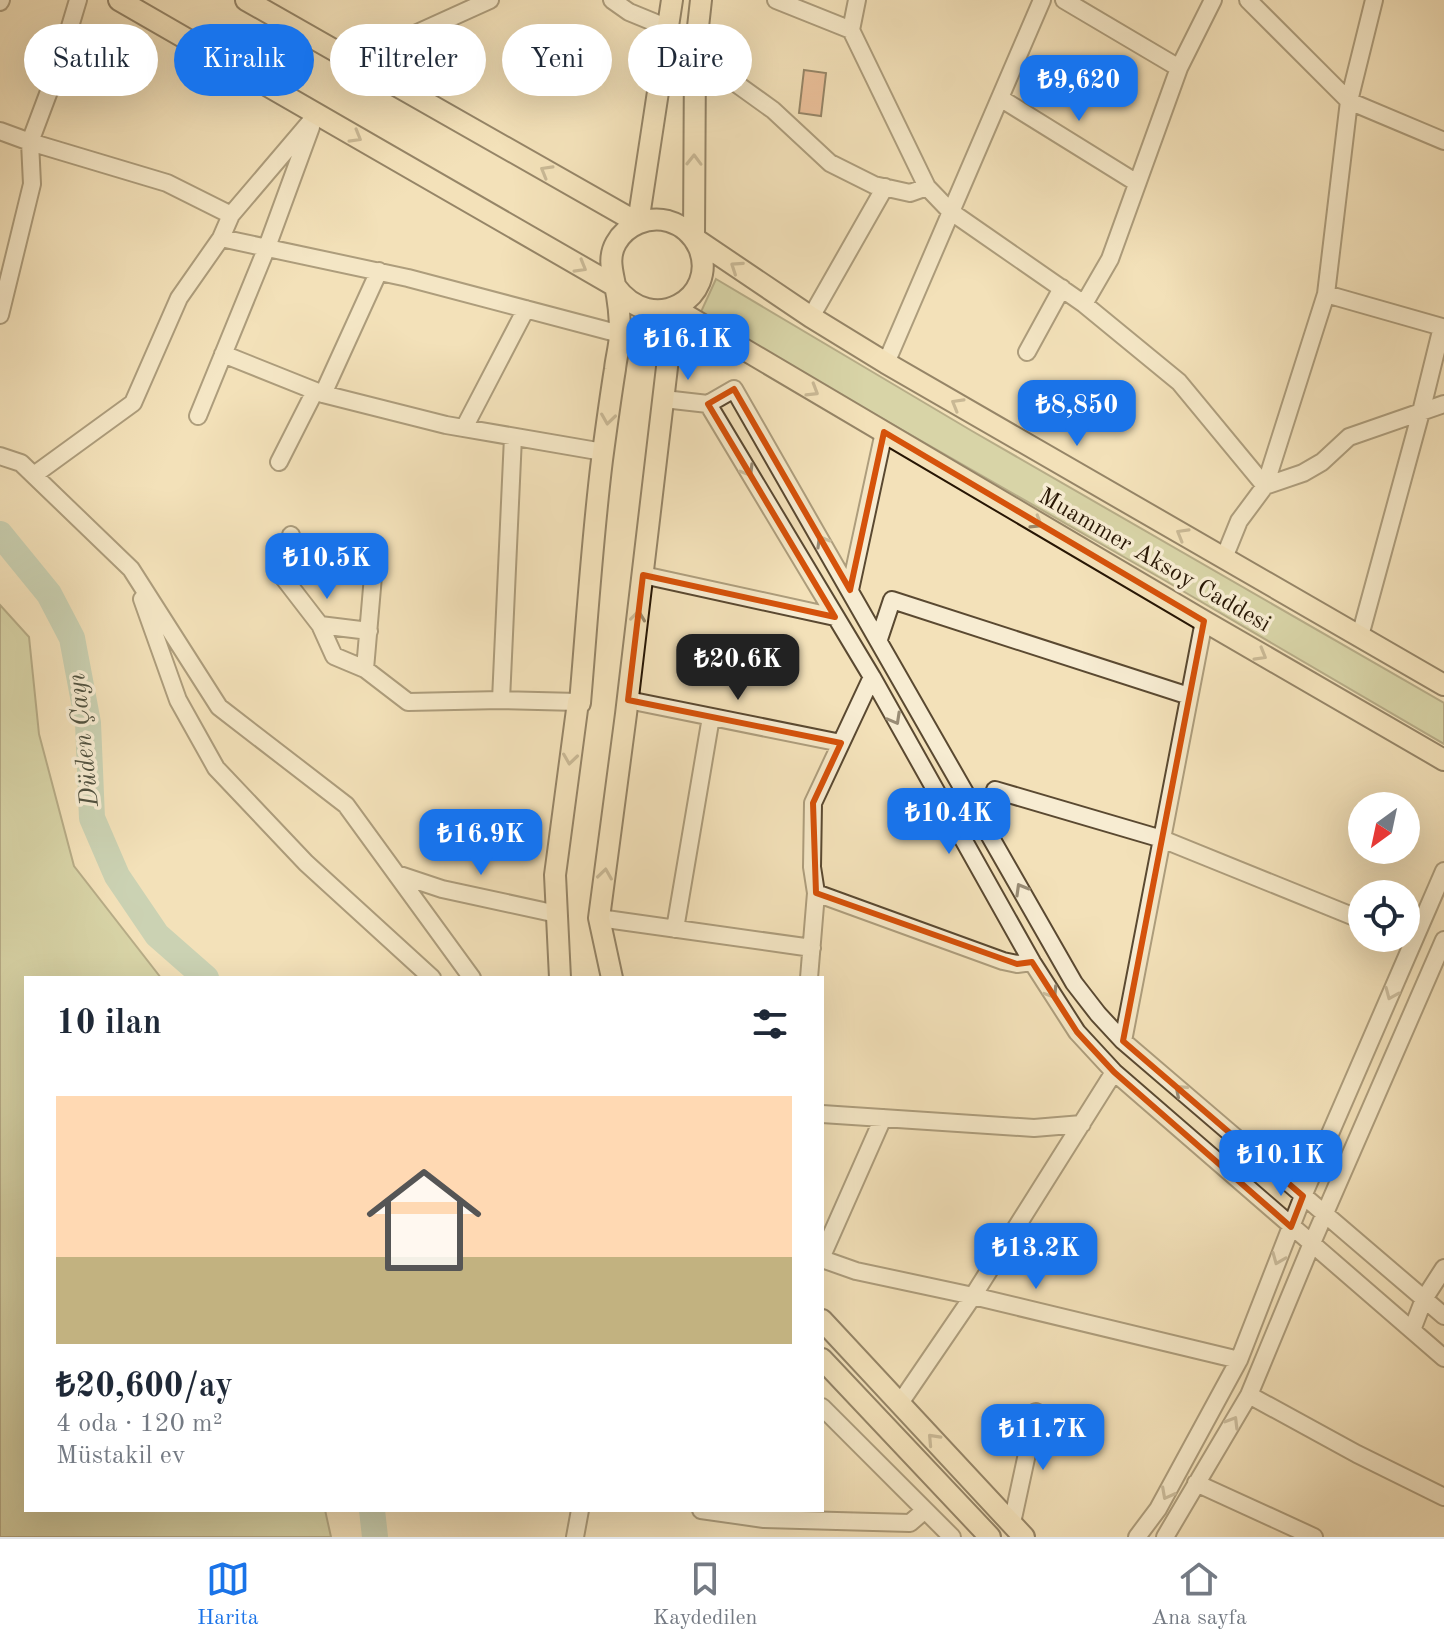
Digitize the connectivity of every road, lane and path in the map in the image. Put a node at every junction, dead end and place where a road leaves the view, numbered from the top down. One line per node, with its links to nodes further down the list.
1 (78, 0): 32 (street)
2 (119, 0): 29 (main road)
3 (246, 0): 15 (main road)
4 (490, 0): 16 (street)
5 (612, 0): 17 (street)
6 (672, 0): 18 (main road)
7 (701, 0): 19 (main road)
8 (776, 0): 20 (street)
9 (857, 0): 20 (street)
10 (1042, 0): 27 (street)
11 (1064, 0): 22 (street)
12 (1213, 0): 22 (street)
13 (1248, 0): 28 (street)
14 (1374, 0): 28 (street)
15 (271, 6): 21 (main road)
16 (437, 24)
17 (658, 24)
18 (669, 24)
19 (698, 24)
20 (851, 30): 35 (street)
21 (330, 45)
22 (1179, 68): 33 (street)
23 (752, 95): 34 (street)
24 (414, 96): 38 (main road, one-way to 24)
25 (658, 96): 38 (main road)
26 (695, 96): 40 (main road, one-way to 26)
27 (1000, 98): 33 (street); 36 (street)
28 (1349, 101): 31 (street); 45 (street)
29 (316, 116): 37 (street); 41 (street); 43 (main road, one-way to 43)
30 (0, 131): 32 (street)
31 (1444, 141)
32 (30, 142): 37 (street); 49 (street)
33 (1137, 183): 46 (street)
34 (885, 187): 35 (street); 50 (street)
35 (927, 187): 36 (street)
36 (950, 211): 44 (street); 55 (street)
37 (231, 215): 39 (street)
38 (638, 223): 40 (main road); 43 (main road)
39 (221, 238): 41 (street); 68 (street)
40 (694, 238): 47 (main road); 50 (main road, Muammer Aksoy Caddesi, one-way to 40)
41 (267, 247): 42 (street); 54 (street)
42 (379, 271): 48 (street); 56 (street)
43 (615, 286): 47 (main road); 52 (main road)
44 (1062, 288): 46 (street); 53 (street)
45 (1326, 294): 51 (street); 69 (street)
46 (1084, 304): 69 (street)
47 (674, 308): 57 (main road); 63 (main road, Muammer Aksoy Caddesi, one-way to 63)
48 (526, 309): 52 (street); 62 (street)
49 (0, 315)
50 (811, 317): 55 (main road, Muammer Aksoy Caddesi)
51 (1443, 327): 60 (street)
52 (620, 334): 65 (main road, one-way to 65)
53 (1027, 352)
54 (223, 354): 56 (street); 61 (street)
55 (886, 363): 72 (main road, Muammer Aksoy Caddesi, one-way to 55)
56 (319, 393): 62 (street); 67 (street)
57 (664, 399): 58 (street); 74 (main road)
58 (708, 404): 75 (street, one-way to 58); 76 (street, one-way to 76)
59 (1444, 404): 60 (street)
60 (1421, 412): 69 (street); 80 (street)
61 (198, 416)
62 (464, 428): 64 (street)
63 (884, 432): 75 (street); 77 (main road, Muammer Aksoy Caddesi, one-way to 77)
64 (513, 437): 65 (street); 86 (street)
65 (603, 452): 88 (main road)
66 (0, 456): 68 (street)
67 (279, 462)
68 (34, 475): 73 (street)
69 (1265, 486): 72 (street)
70 (291, 535): 78 (street)
71 (375, 553): 79 (street)
72 (1224, 558): 80 (main road, Muammer Aksoy Caddesi)
73 (131, 569): 95 (street); 107 (street)
74 (643, 575): 76 (street); 87 (main road, one-way to 74)
75 (850, 590): 81 (street)
76 (835, 617): 83 (street)
77 (1204, 621): 85 (street); 91 (main road, Muammer Aksoy Caddesi, one-way to 91)
78 (320, 625): 79 (street); 82 (street)
79 (369, 631): 82 (street)
80 (1360, 636): 84 (main road, Muammer Aksoy Caddesi)
81 (879, 639): 85 (street); 112 (street, one-way to 81)
82 (365, 669): 86 (street)
83 (872, 677): 90 (street); 106 (street, one-way to 106)
84 (1444, 685)
85 (1189, 696): 93 (street)
86 (501, 700): 88 (street)
87 (628, 700): 89 (street); 99 (main road, one-way to 87)
88 (578, 702): 97 (main road, one-way to 97)
89 (711, 717): 90 (street); 101 (street)
90 (841, 743): 96 (street)
91 (1444, 760)
92 (995, 790): 93 (street)
93 (1162, 839): 98 (street); 112 (street)
94 (1444, 871): 100 (street)
95 (397, 874): 97 (street); 108 (street)
96 (816, 893): 103 (street); 106 (street)
97 (557, 914): 109 (main road)
98 (1348, 914)
99 (599, 918): 101 (street); 110 (main road)
100 (1420, 920)
101 (675, 929): 103 (street)
102 (1444, 940): 105 (street)
103 (812, 948): 111 (street)
104 (1405, 952): 117 (street, one-way to 117)
105 (1440, 960): 118 (street)
106 (1032, 962): 113 (street, one-way to 113)
107 (430, 976)
108 (471, 976)
109 (560, 976)
110 (612, 976)
111 (809, 976)
112 (1123, 1041): 117 (street, one-way to 112)
113 (1114, 1072): 116 (street); 119 (street)
114 (824, 1114): 115 (street)
115 (883, 1118): 116 (street); 121 (street)
116 (1082, 1124): 124 (street)
117 (1303, 1196): 118 (street); 119 (street)
118 (1325, 1213): 120 (street); 125 (street)
119 (1291, 1227): 120 (street); 130 (street, one-way to 130)
120 (1312, 1243): 128 (street); 132 (street)
121 (824, 1253)
122 (824, 1259): 124 (street)
123 (1444, 1268): 125 (street)
124 (973, 1296): 130 (street); 133 (street)
125 (1424, 1299): 126 (street); 128 (street)
126 (1444, 1316)
127 (824, 1322): 133 (main road)
128 (1412, 1330): 129 (street)
129 (1444, 1358)
130 (1239, 1360): 145 (street, one-way to 145)
131 (824, 1361): 144 (main road)
132 (1249, 1395): 136 (street, one-way to 132); 137 (street)
133 (900, 1403): 141 (main road, one-way to 133)
134 (824, 1409): 138 (street)
135 (1036, 1412): 141 (street)
136 (1196, 1483): 146 (street); 147 (street)
137 (1444, 1497)
138 (925, 1510): 140 (street); 143 (street)
139 (580, 1512): 142 (street)
140 (715, 1512)
141 (1018, 1530)
142 (575, 1537)
143 (952, 1537)
144 (990, 1537)
145 (1137, 1537)
146 (1165, 1537)
147 (1314, 1537)

